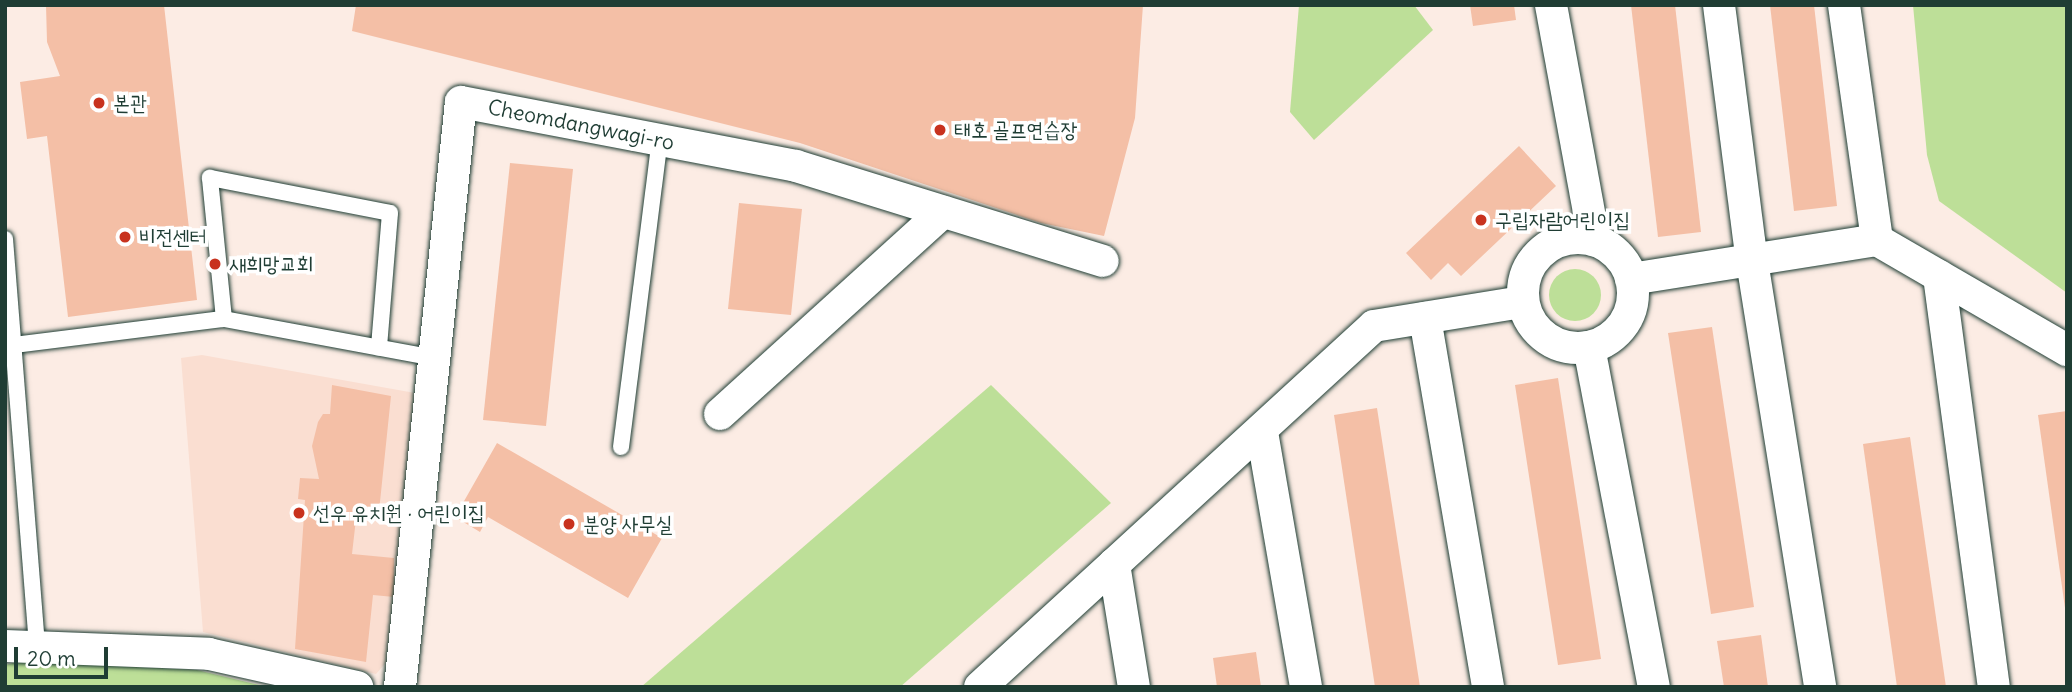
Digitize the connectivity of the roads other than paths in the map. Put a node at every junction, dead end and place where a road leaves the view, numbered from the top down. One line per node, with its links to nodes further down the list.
1 (1551, 5): 7 (street)
2 (1719, 5): 10 (street)
3 (1844, 5): 8 (street)
4 (660, 140): 5 (street, Cheomdangwagi-ro); 20 (street, Cheomdangwagi-ro); 23 (lane)
5 (943, 212): 9 (street, Cheomdangwagi-ro); 21 (street)
6 (5, 239): 16 (lane)
7 (1594, 240): 12 (street); 13 (street)
8 (1877, 240): 10 (street); 11 (street)
9 (1103, 261)
10 (1752, 261): 12 (street); 34 (street)
11 (1939, 276): 19 (street); 35 (street)
12 (1632, 279): 17 (street)
13 (1523, 303): 14 (street); 17 (street)
14 (1425, 318): 22 (street); 32 (street)
15 (224, 319): 16 (lane); 18 (lane); 18 (lane)
16 (14, 345): 26 (lane)
17 (1589, 347): 33 (street)
18 (379, 348): 20 (lane)
19 (2067, 350)
20 (435, 358): 28 (street, Cheomdangwagi-ro)
21 (719, 414)
22 (1262, 432): 24 (street); 31 (street)
23 (621, 447)
24 (1114, 564): 29 (street); 30 (street)
25 (5, 646): 26 (street)
26 (37, 647): 27 (street)
27 (357, 687)
28 (400, 687)
29 (980, 687)
30 (1134, 687)
31 (1306, 687)
32 (1488, 687)
33 (1654, 687)
34 (1821, 687)
35 (1994, 687)

